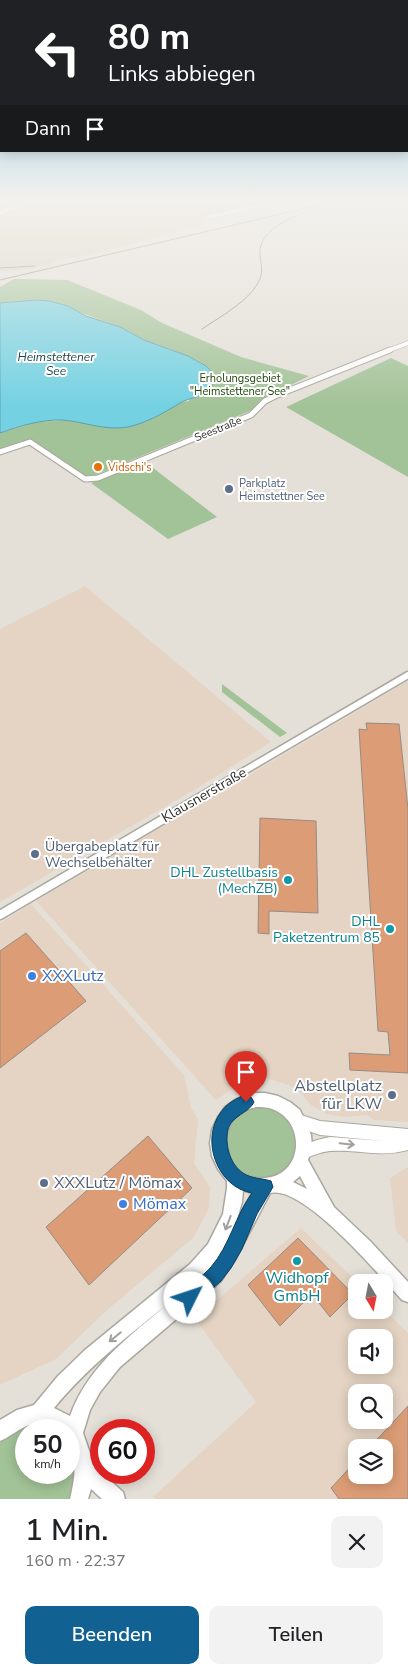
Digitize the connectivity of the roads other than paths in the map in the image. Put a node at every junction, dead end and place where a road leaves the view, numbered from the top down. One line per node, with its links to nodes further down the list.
1 (408, 343): 2 (street, Seestraße)
2 (0, 452)
3 (408, 675): 4 (street, Klausnerstraße)
4 (0, 915)
5 (298, 1121): 6 (street); 8 (main road); 9 (main road)
6 (408, 1136)
7 (408, 1143): 8 (street, one-way to 7)
8 (302, 1157): 10 (main road); 11 (main road)
9 (234, 1176): 10 (main road); 13 (main road, one-way to 13)
10 (272, 1185): 11 (main road); 15 (main road)
11 (328, 1211): 12 (main road)
12 (408, 1294)
13 (39, 1413): 14 (main road); 16 (main road)
14 (59, 1419)
15 (78, 1419)
16 (0, 1432)
17 (80, 1446): 18 (main road)
18 (84, 1466): 19 (main road); 20 (main road)
19 (79, 1499)
20 (116, 1499)

